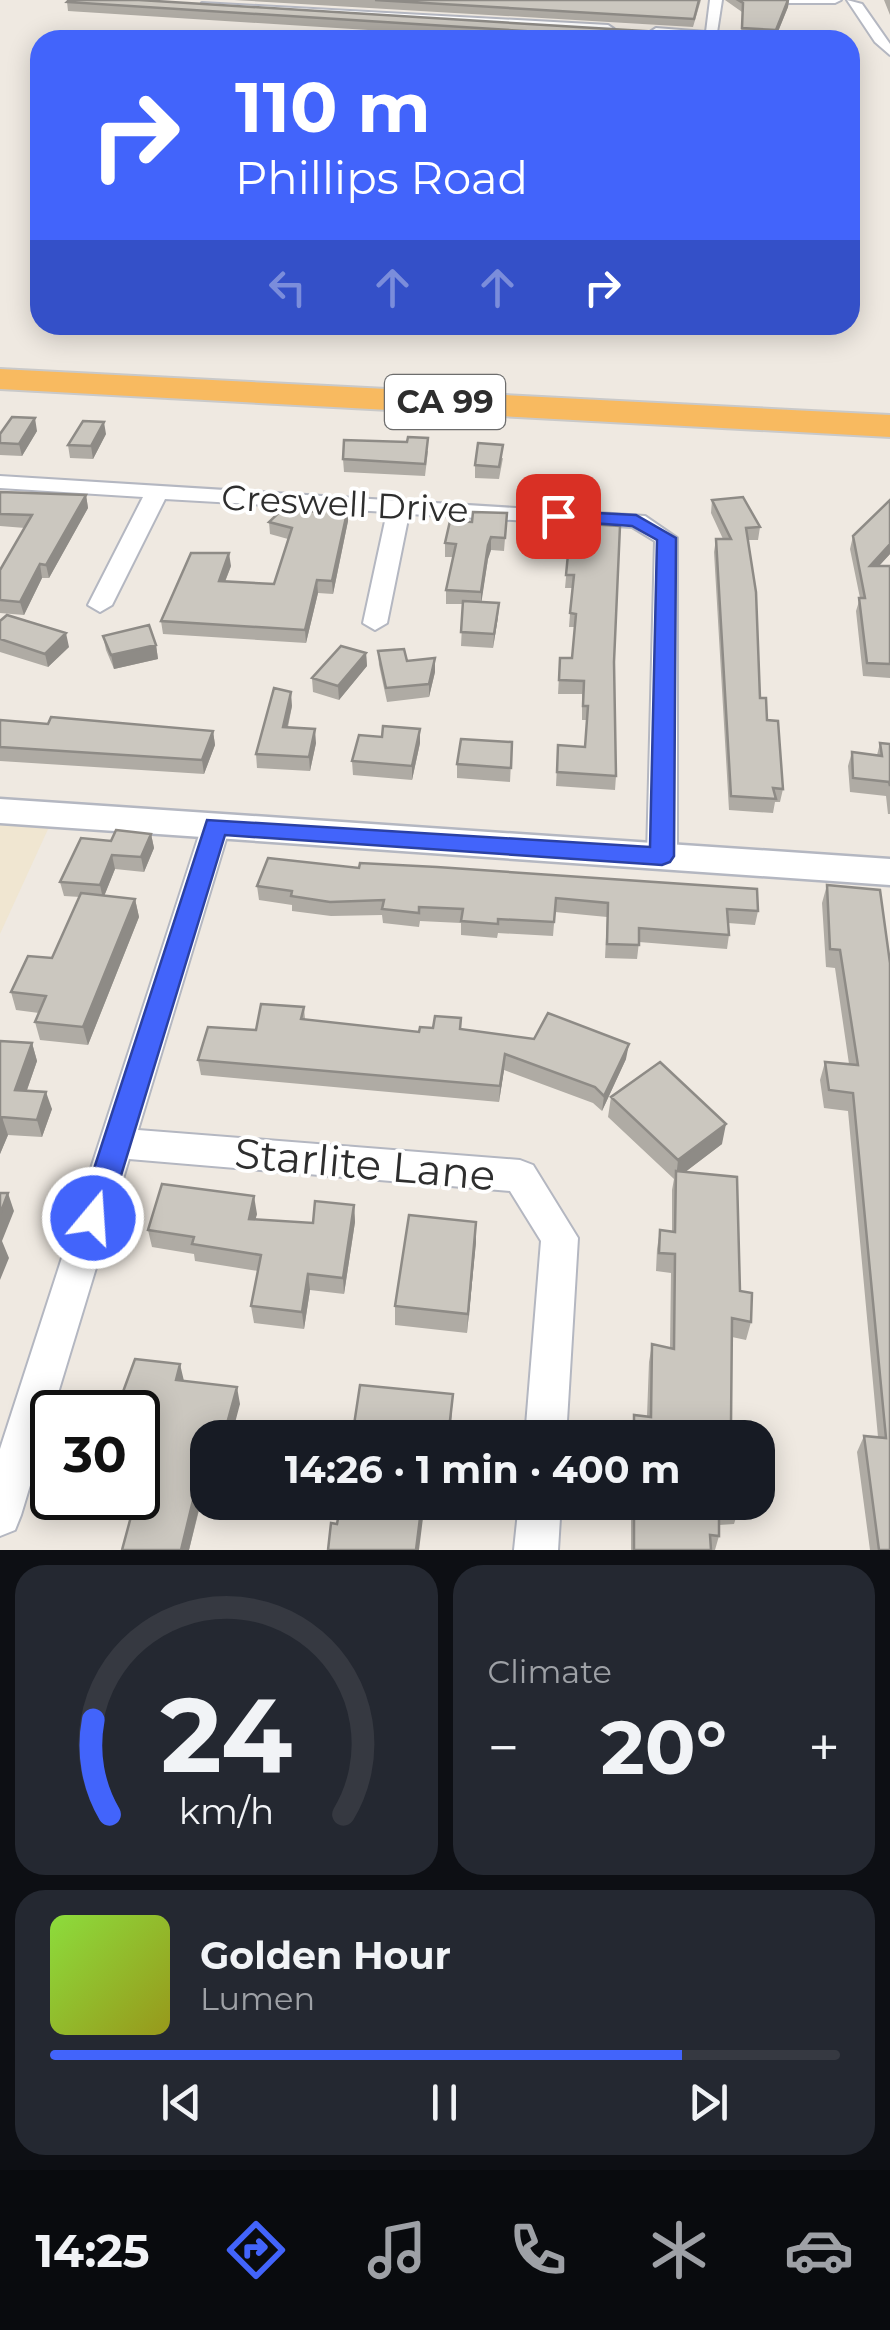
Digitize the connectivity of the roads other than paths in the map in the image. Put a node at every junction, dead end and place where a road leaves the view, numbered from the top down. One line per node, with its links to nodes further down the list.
1 (716, 0): 8 (street)
2 (774, 0): 3 (street)
3 (835, 0)
4 (853, 0): 9 (street)
5 (194, 4): 6 (street)
6 (282, 4): 7 (street)
7 (613, 29)
8 (713, 30)
9 (890, 50)
10 (0, 379): 11 (highway, CA 99)
11 (890, 426)
12 (0, 482): 13 (street, Creswell Drive)
13 (156, 494): 14 (street, Creswell Drive); 15 (street)
14 (399, 508): 16 (street); 19 (street, Creswell Drive)
15 (100, 605)
16 (376, 623)
17 (0, 811): 18 (street)
18 (216, 826): 19 (street); 21 (street)
19 (662, 856): 20 (street)
20 (890, 872)
21 (116, 1143): 22 (street, Starlite Lane); 23 (street)
22 (546, 1420)
23 (0, 1515)
24 (538, 1520): 25 (street)
25 (536, 1550)

